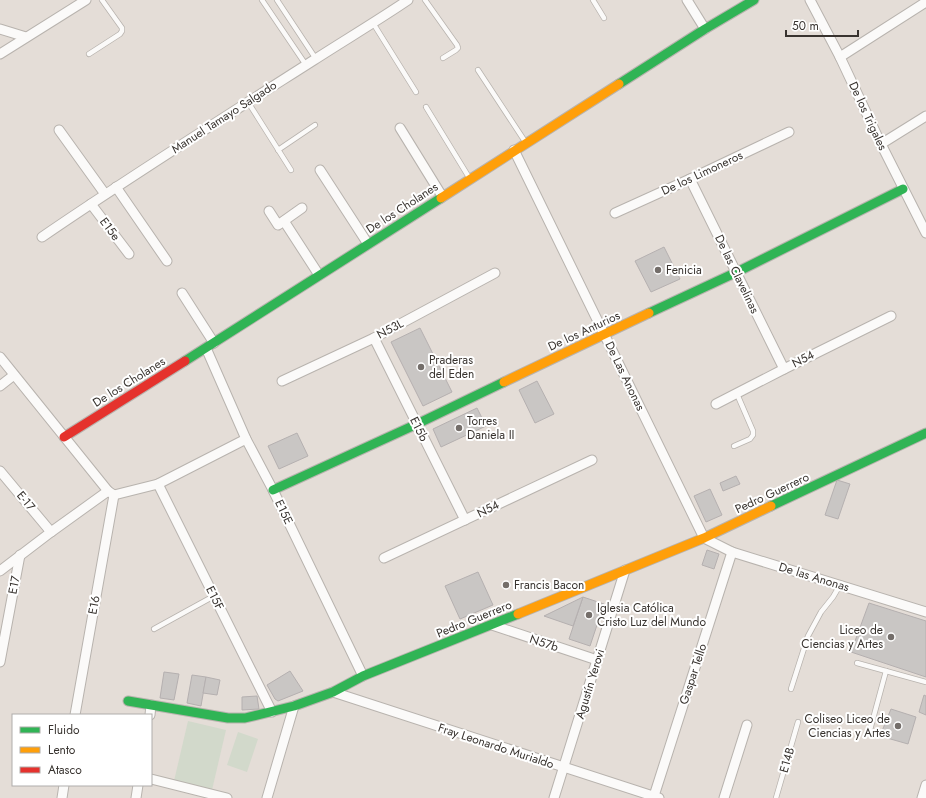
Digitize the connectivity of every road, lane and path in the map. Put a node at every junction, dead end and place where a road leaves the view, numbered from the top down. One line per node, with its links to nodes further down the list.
1 (102, 0): 18 (lane)
2 (262, 0): 22 (lane)
3 (277, 0): 20 (lane)
4 (408, 0): 13 (street, Manuel Tamayo Salgado)
5 (426, 0): 21 (lane)
6 (592, 0): 12 (lane)
7 (687, 0): 15 (street)
8 (754, 0): 15 (street, De los Cholanes)
9 (810, 0): 19 (street, De los Trigales)
10 (83, 1): 16 (street)
11 (926, 2): 19 (street)
12 (604, 18)
13 (373, 23): 20 (street, Manuel Tamayo Salgado); 24 (lane)
14 (0, 29): 16 (street)
15 (705, 29): 32 (street, De los Cholanes)
16 (26, 37): 17 (street)
17 (0, 54)
18 (89, 54)
19 (840, 57): 33 (street, De los Trigales)
20 (316, 58): 22 (street, Manuel Tamayo Salgado)
21 (443, 58)
22 (306, 65): 25 (street, Manuel Tamayo Salgado)
23 (478, 70): 32 (lane)
24 (416, 92)
25 (248, 102): 34 (lane); 40 (street, Manuel Tamayo Salgado)
26 (426, 107): 38 (lane)
27 (926, 116): 33 (street)
28 (315, 125): 34 (lane)
29 (400, 128): 43 (street)
30 (59, 130): 42 (street)
31 (789, 132): 39 (street, De los Limoneros)
32 (526, 143): 35 (street, De los Cholanes)
33 (881, 144): 41 (street, De los Trigales)
34 (278, 150): 36 (lane)
35 (514, 150): 38 (street, De los Cholanes); 59 (street, De Las Anonas)
36 (291, 170)
37 (320, 170): 51 (street)
38 (470, 179): 43 (street, De los Cholanes)
39 (690, 179): 47 (street, De los Limoneros); 54 (street, De las Clavelinas)
40 (116, 187): 42 (street, Manuel Tamayo Salgado); 53 (street)
41 (903, 189): 49 (street, De los Trigales); 54 (street, De los Anturios)
42 (105, 194): 44 (street, Manuel Tamayo Salgado)
43 (442, 196): 51 (street, De los Cholanes)
44 (91, 204): 50 (street, Manuel Tamayo Salgado); 52 (street, E15e)
45 (302, 208): 48 (street)
46 (269, 211): 48 (street)
47 (615, 213)
48 (284, 221): 56 (street)
49 (925, 230)
50 (42, 237)
51 (368, 244): 56 (street, De los Cholanes)
52 (129, 254)
53 (167, 261)
54 (737, 272): 59 (street, De los Anturios); 63 (street, De las Clavelinas)
55 (495, 273): 60 (street, N53L)
56 (319, 275): 61 (street, De los Cholanes)
57 (182, 293): 61 (street, E15E)
58 (891, 316): 63 (street, N54)
59 (605, 334): 69 (street, De los Anturios); 81 (street, De Las Anonas)
60 (374, 338): 65 (street, N53L); 69 (street, E15b)
61 (210, 346): 71 (street, De los Cholanes); 72 (street, E15E)
62 (0, 357): 64 (street)
63 (784, 369): 67 (street, N54)
64 (14, 375): 66 (street); 71 (street)
65 (282, 381)
66 (0, 386)
67 (737, 394): 68 (street, N54); 73 (lane)
68 (716, 404)
69 (417, 424): 77 (street, De los Anturios); 79 (street, E15b)
70 (926, 433): 81 (street, Pedro Guerrero)
71 (64, 436): 78 (street)
72 (246, 439): 76 (street); 77 (street, E15E)
73 (734, 446)
74 (592, 460): 79 (street, N54)
75 (1, 474): 80 (street, E-17)
76 (158, 484): 78 (street); 88 (street, E15F)
77 (273, 490): 96 (street, E15E)
78 (111, 493): 80 (street); 104 (street, E16)
79 (466, 520): 84 (street, N54)
80 (52, 532): 83 (street)
81 (704, 538): 82 (street, De las Anonas); 85 (street, Pedro Guerrero)
82 (732, 552): 87 (street, De las Anonas); 113 (street, Gaspar Tello)
83 (20, 555): 86 (street); 93 (street, E17)
84 (384, 558)
85 (625, 570): 90 (street, Pedro Guerrero); 92 (street, Agustín Yerovi)
86 (0, 571)
87 (840, 585): 89 (street, De las Anonas); 98 (lane)
88 (214, 596): 91 (lane); 103 (street, E15F)
89 (926, 612)
90 (492, 625): 92 (street, N57b); 96 (street, Pedro Guerrero)
91 (154, 629)
92 (597, 660): 109 (street, Agustín Yerovi)
93 (0, 662)
94 (857, 663): 95 (lane)
95 (886, 671): 97 (lane); 108 (lane)
96 (363, 676): 99 (street, Pedro Guerrero)
97 (926, 682)
98 (790, 689)
99 (333, 692): 102 (street, Pedro Guerrero); 109 (street, Fray Leonardo Murialdo)
100 (128, 701): 101 (street, Pedro Guerrero)
101 (152, 706): 103 (street, Pedro Guerrero); 105 (street)
102 (294, 706): 103 (street, Pedro Guerrero); 117 (street)
103 (272, 712)
104 (75, 714)
105 (150, 714)
106 (798, 722): 120 (lane, E14B)
107 (747, 725): 119 (street)
108 (870, 730)
109 (564, 768): 113 (street, Fray Leonardo Murialdo); 118 (street, Agustín Yerovi)
110 (152, 779): 116 (street)
111 (64, 786): 114 (street)
112 (138, 786): 115 (street)
113 (651, 797)
114 (62, 798)
115 (136, 798)
116 (227, 798)
117 (267, 798)
118 (554, 798)
119 (724, 798)
120 (776, 798)

